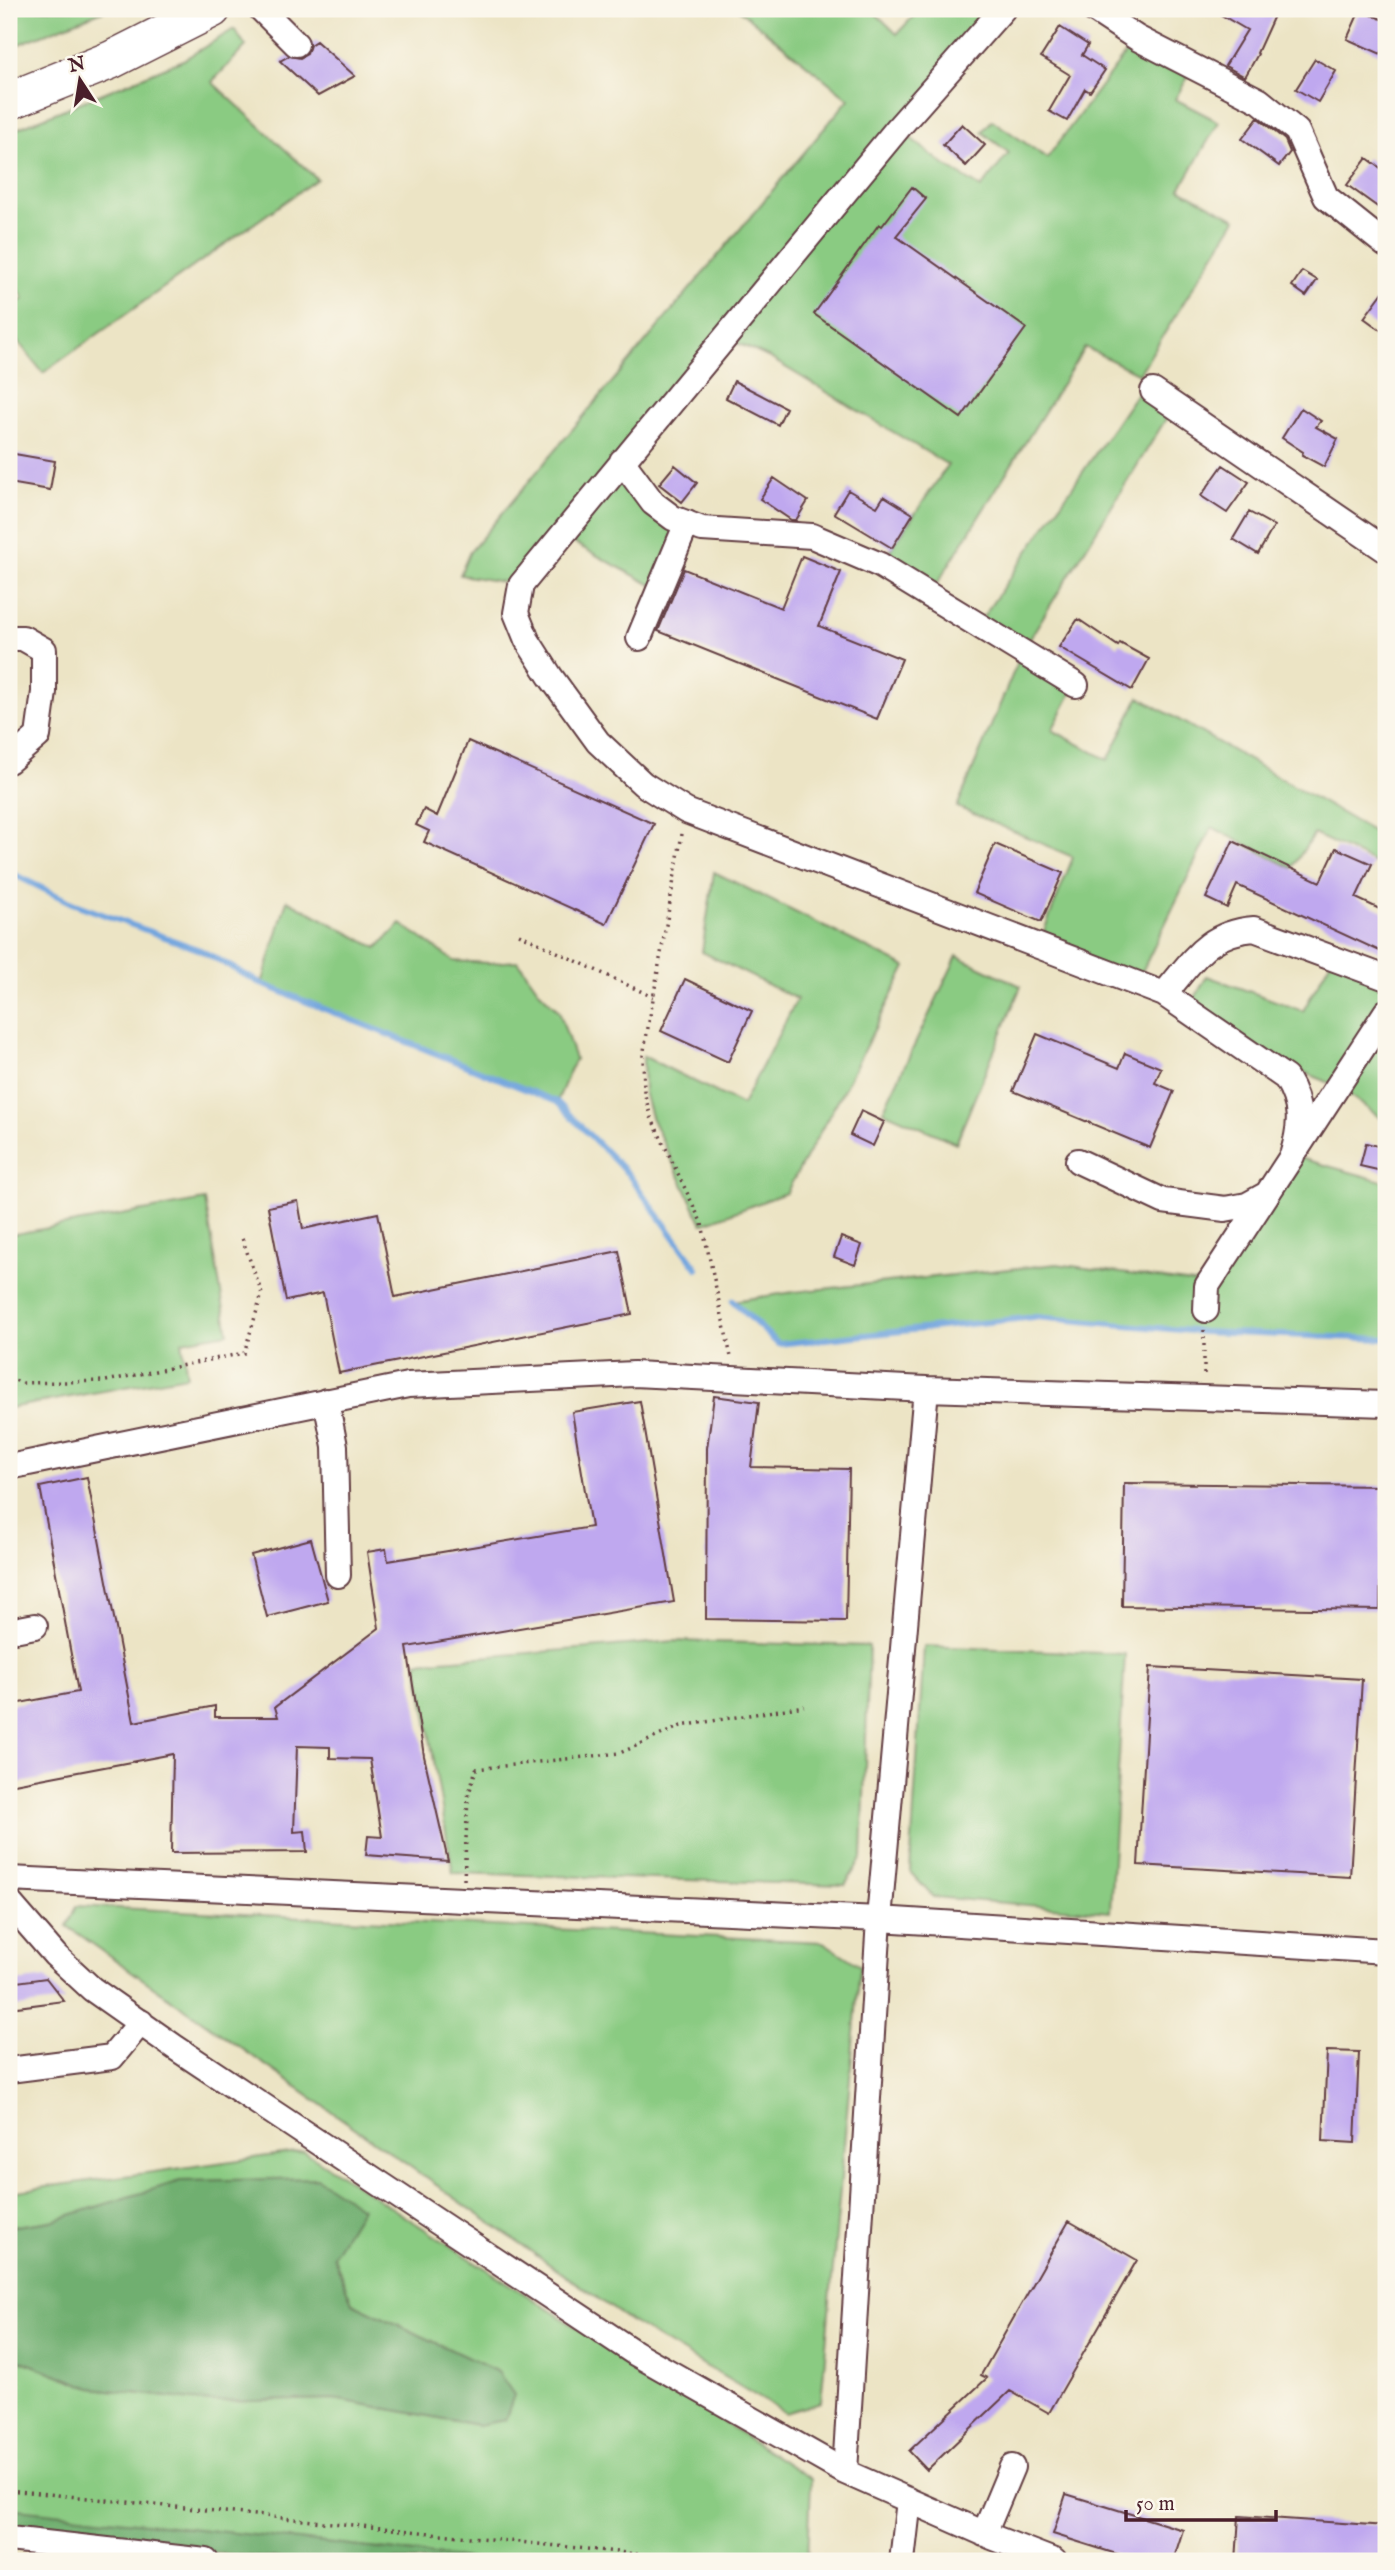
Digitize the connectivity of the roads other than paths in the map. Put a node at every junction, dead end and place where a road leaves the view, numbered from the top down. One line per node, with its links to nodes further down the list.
1 (212, 9): 6 (highway)
2 (261, 9): 5 (street)
3 (1003, 9): 9 (street)
4 (1093, 9): 7 (street)
5 (296, 44)
6 (9, 101)
7 (1386, 244)
8 (1153, 391): 11 (street)
9 (622, 461): 10 (street); 17 (street)
10 (687, 523): 13 (street); 14 (street)
11 (1386, 550)
12 (9, 638): 15 (street)
13 (639, 638)
14 (1076, 685)
15 (9, 761)
16 (1386, 978): 17 (street)
17 (1164, 994): 19 (street)
18 (1386, 1012): 19 (street)
19 (1292, 1156): 21 (street)
20 (1078, 1161): 21 (street)
21 (1267, 1194): 22 (street)
22 (1206, 1310)
23 (926, 1389): 24 (street); 25 (street); 32 (street)
24 (326, 1401): 26 (street); 27 (street)
25 (1386, 1404)
26 (9, 1467)
27 (338, 1575)
28 (36, 1626): 29 (street)
29 (9, 1631)
30 (9, 1879): 32 (street)
31 (9, 1902): 34 (street)
32 (878, 1919): 33 (street); 37 (street)
33 (1386, 1951)
34 (141, 2022): 35 (street); 37 (street)
35 (9, 2070)
36 (1012, 2467): 39 (street)
37 (845, 2472): 38 (street)
38 (909, 2501): 39 (street); 42 (street)
39 (984, 2534): 43 (street)
40 (9, 2539): 41 (street)
41 (206, 2561)
42 (902, 2561)
43 (1054, 2561)

